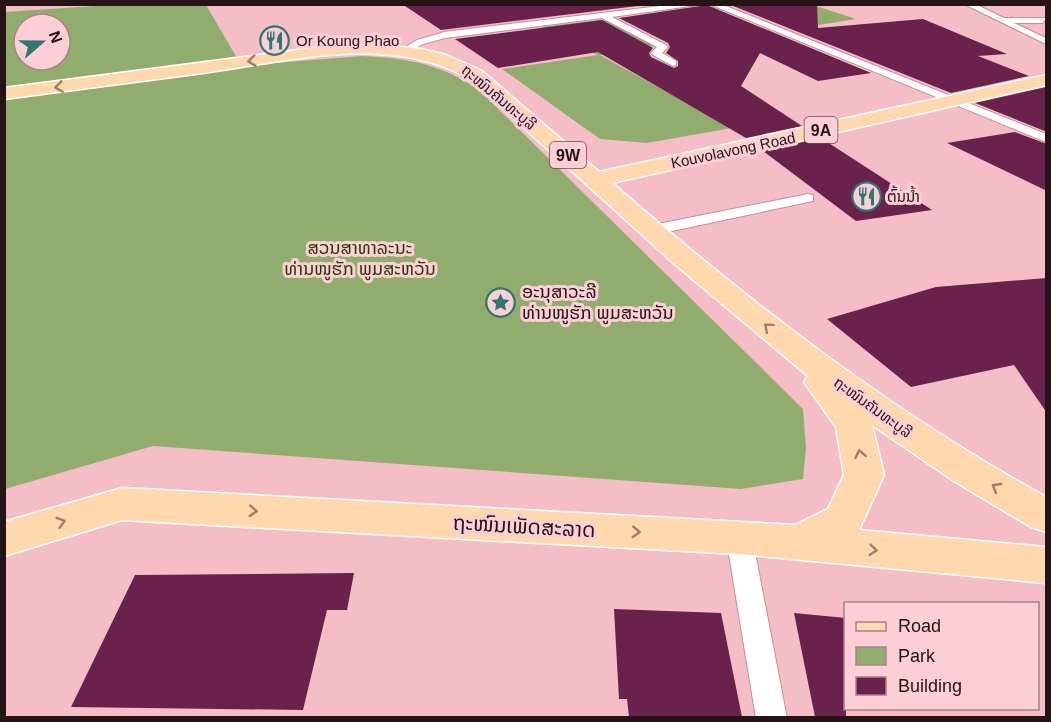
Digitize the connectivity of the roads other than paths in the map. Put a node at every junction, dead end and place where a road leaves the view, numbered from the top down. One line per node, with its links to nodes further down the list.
1 (700, 4): 4 (lane)
2 (713, 4): 12 (lane)
3 (968, 4): 6 (lane)
4 (602, 15): 8 (lane); 9 (lane)
5 (1043, 20): 6 (lane)
6 (1000, 21): 7 (lane)
7 (1047, 40)
8 (404, 51): 11 (main road, ຖະໜົນຄັນທະບູລີ / 9W, one-way to 11); 14 (main road, ຖະໜົນຄັນທະບູລີ / 9W)
9 (673, 63)
10 (1047, 80): 12 (main road, Kouvolavong Road / 9A)
11 (4, 94)
12 (954, 101): 13 (lane); 14 (main road, Kouvolavong Road / 9A)
13 (1047, 138)
14 (596, 180): 16 (main road, ຖະໜົນຄັນທະບູລີ / 9W)
15 (808, 198): 16 (lane)
16 (653, 230): 17 (main road, ຖະໜົນຄັນທະບູລີ / 9W, one-way to 16)
17 (800, 355): 18 (main road, ຖະໜົນຄັນທະບູລີ / 9W, one-way to 17); 21 (main road, 9W, one-way to 17)
18 (1047, 516)
19 (739, 537): 20 (main road, ຖະໜົນເພັດສະລາດ, one-way to 19); 21 (main road, ຖະໜົນເພັດສະລາດ); 23 (lane)
20 (4, 539)
21 (798, 543): 22 (main road, ຖະໜົນເພັດສະລາດ, one-way to 22)
22 (1047, 565)
23 (772, 717)

